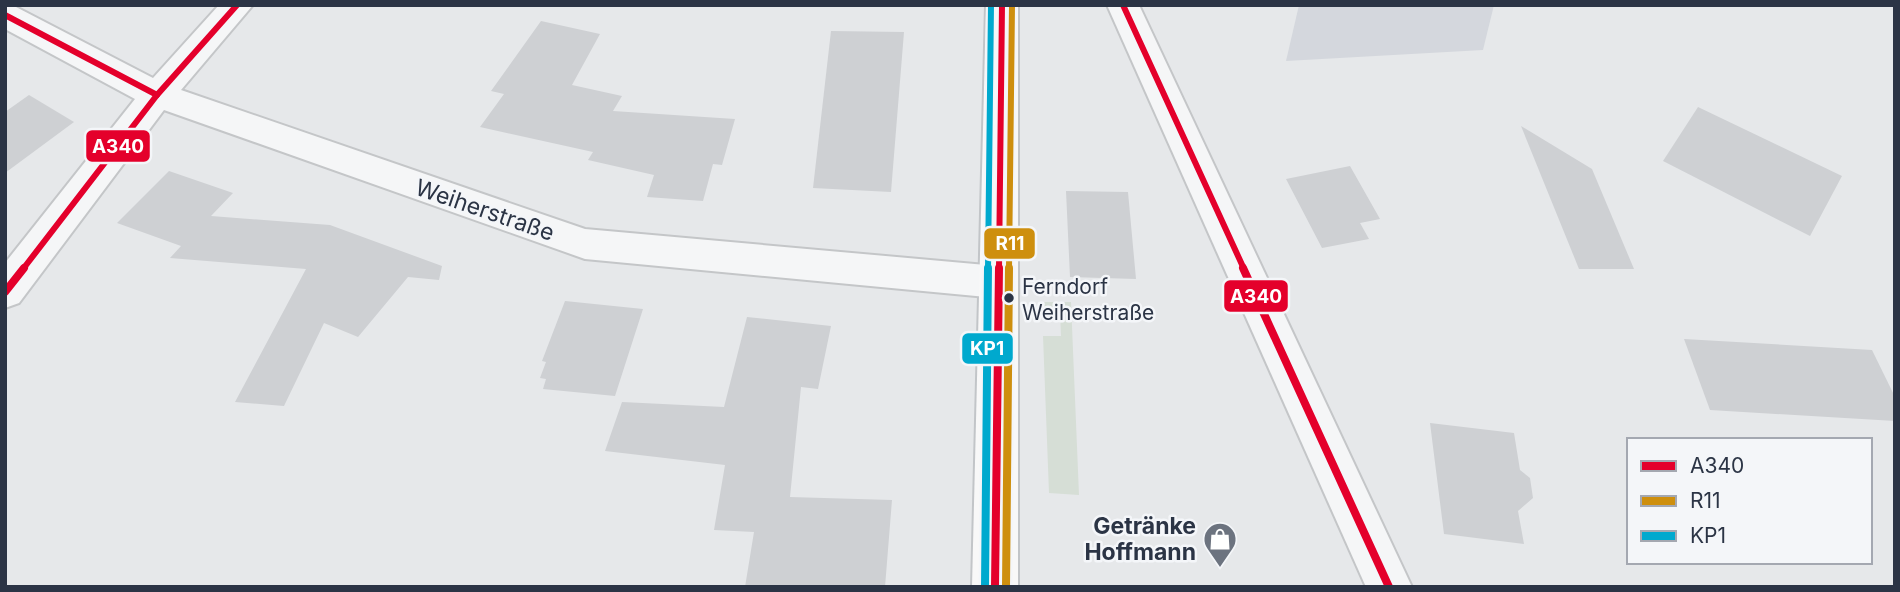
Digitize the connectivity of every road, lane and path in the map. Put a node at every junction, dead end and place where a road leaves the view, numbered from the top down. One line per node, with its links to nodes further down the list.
1 (237, 5): 5 (street)
2 (1002, 5): 6 (main road)
3 (1123, 5): 9 (street)
4 (5, 15): 5 (street, Weiherstraße)
5 (157, 95): 6 (street, Weiherstraße); 7 (street)
6 (997, 282): 8 (main road)
7 (5, 292)
8 (995, 587)
9 (1389, 587)

